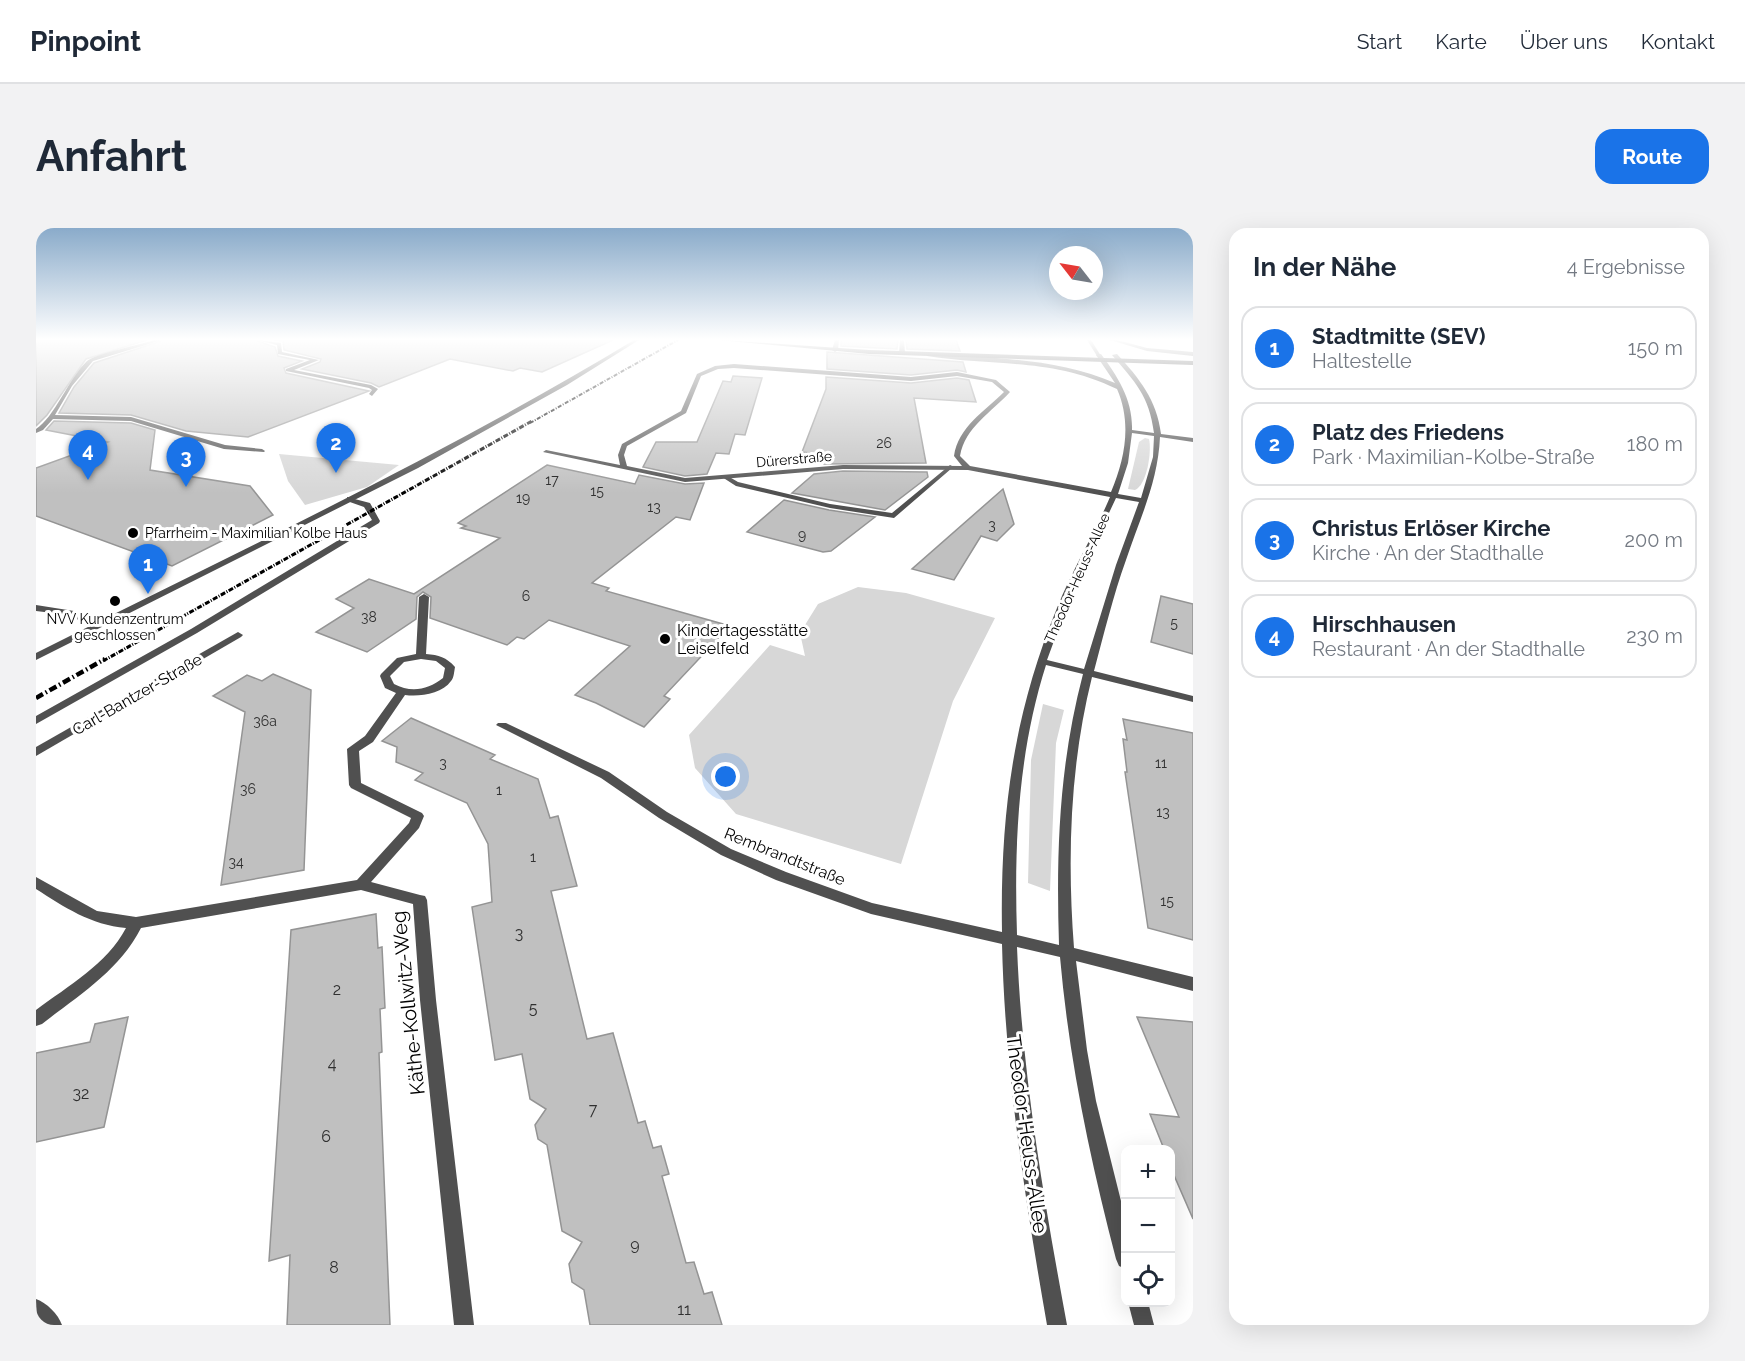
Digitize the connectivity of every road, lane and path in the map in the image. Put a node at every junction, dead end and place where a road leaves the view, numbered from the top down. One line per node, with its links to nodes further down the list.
1 (66, 391): 9 (street)
2 (374, 391): 8 (street)
3 (554, 391): 21 (street)
4 (692, 391): 16 (street)
5 (1006, 391): 18 (street)
6 (1121, 391): 11 (street, Theodor-Heuss-Allee)
7 (1145, 391): 12 (street, Theodor-Heuss-Allee)
8 (372, 394)
9 (51, 417): 10 (street); 14 (street)
10 (36, 431)
11 (1129, 431): 12 (street); 20 (street, Theodor-Heuss-Allee)
12 (1159, 435): 13 (street); 22 (street, Theodor-Heuss-Allee)
13 (1193, 440)
14 (262, 452)
15 (546, 452): 16 (street, Dürerstraße)
16 (624, 467): 19 (street, Dürerstraße)
17 (950, 467): 18 (street, Dürerstraße); 19 (street, Dürerstraße); 19 (street)
18 (968, 468): 20 (street, Dürerstraße)
19 (726, 477)
20 (1113, 495): 22 (street, Theodor-Heuss-Allee); 29 (street, Theodor-Heuss-Allee)
21 (350, 500): 25 (street); 33 (street)
22 (1145, 501): 30 (street, Theodor-Heuss-Allee)
23 (424, 597): 27 (street)
24 (36, 608): 25 (street)
25 (96, 626): 28 (street)
26 (238, 636): 35 (street, Carl-Bantzer-Straße)
27 (420, 656): 31 (street); 31 (street)
28 (36, 657)
29 (1041, 661): 30 (street, Theodor-Heuss-Allee); 39 (street, Theodor-Heuss-Allee)
30 (1089, 674): 32 (street); 40 (street, Theodor-Heuss-Allee)
31 (402, 692): 37 (street)
32 (1193, 699)
33 (36, 721)
34 (502, 725): 39 (street, Rembrandtstraße)
35 (36, 752)
36 (36, 882): 38 (street)
37 (361, 885): 38 (street); 47 (street, Käthe-Kollwitz-Weg)
38 (136, 923): 42 (street)
39 (1009, 941): 40 (street); 48 (street, Theodor-Heuss-Allee)
40 (1067, 953): 41 (street); 43 (street, Theodor-Heuss-Allee)
41 (1193, 984)
42 (36, 1019)
43 (1123, 1253)
44 (1139, 1307): 49 (street)
45 (36, 1309): 46 (street)
46 (52, 1325)
47 (464, 1325)
48 (1056, 1325)
49 (1144, 1325)

